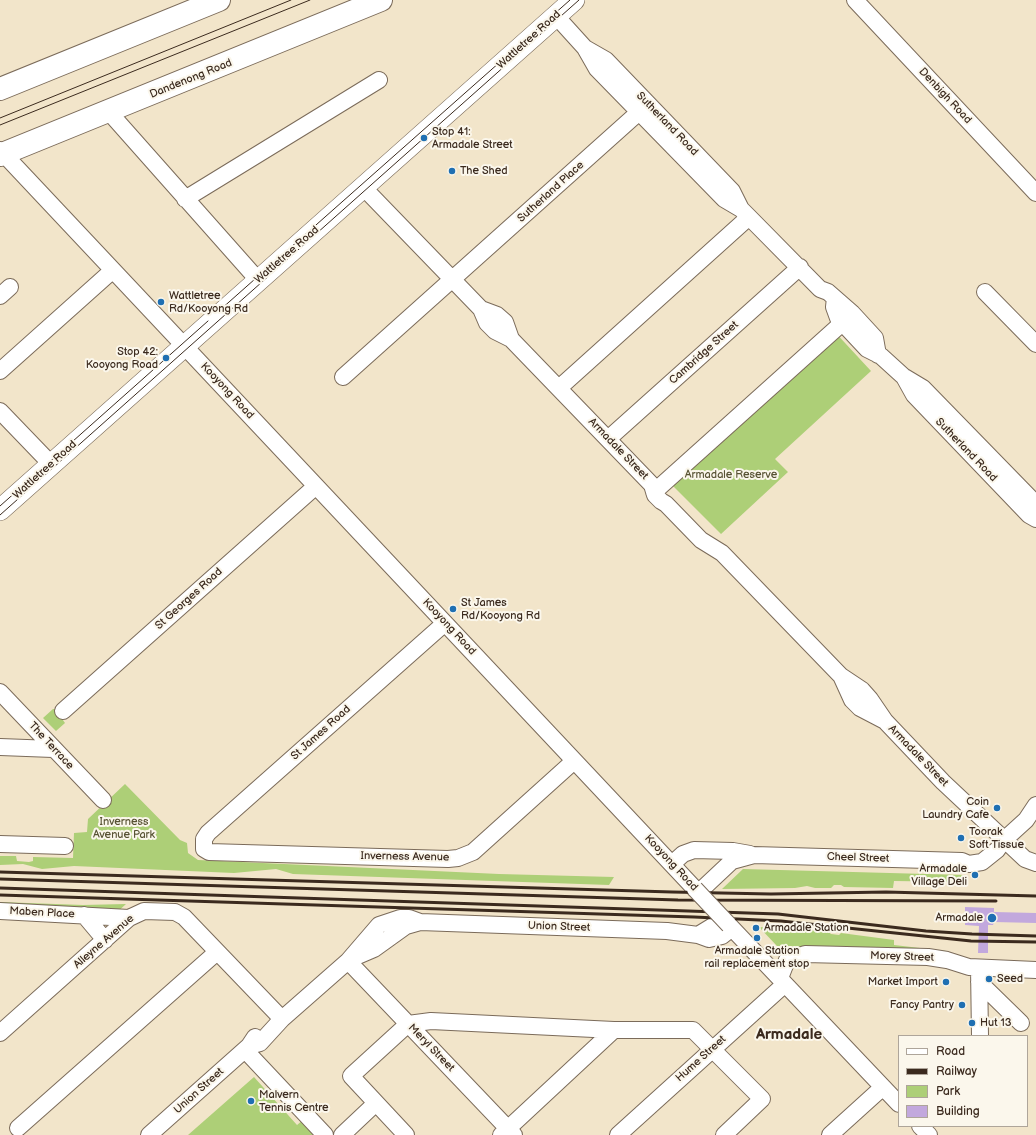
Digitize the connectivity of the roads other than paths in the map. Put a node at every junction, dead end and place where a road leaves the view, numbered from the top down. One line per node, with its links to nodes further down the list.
1 (219, 0): 5 (highway)
2 (381, 0): 10 (highway, Dandenong Road)
3 (574, 0): 6 (main road, Wattletree Road)
4 (854, 0): 13 (street, Denbigh Road)
5 (193, 5): 8 (highway)
6 (556, 16): 9 (street, Sutherland Road); 12 (main road, Wattletree Road)
7 (379, 80): 14 (street)
8 (0, 89)
9 (644, 109): 15 (street, Sutherland Road); 18 (street, Sutherland Place)
10 (109, 112): 11 (highway, Dandenong Road); 14 (street)
11 (1, 153): 17 (street, Kooyong Road)
12 (364, 187): 18 (street, Armadale Street); 19 (main road, Wattletree Road)
13 (1036, 192)
14 (185, 199): 19 (street)
15 (745, 213): 16 (street, Sutherland Road); 27 (street)
16 (800, 267): 21 (street, Sutherland Road); 29 (street, Cambridge Street)
17 (113, 270): 23 (street, Kooyong Road); 24 (street)
18 (453, 279): 26 (street, Sutherland Place); 27 (street, Armadale Street)
19 (258, 280): 23 (main road, Wattletree Road)
20 (985, 292): 22 (street)
21 (847, 318): 25 (street, Sutherland Road); 32 (street)
22 (1036, 344)
23 (184, 346): 30 (main road, Wattletree Road); 31 (street, Kooyong Road)
24 (0, 371)
25 (903, 376): 33 (street, Sutherland Road); 35 (street, Sutherland Road)
26 (343, 377)
27 (559, 388): 29 (street, Armadale Street)
28 (0, 411): 30 (street)
29 (608, 439): 32 (street, Armadale Street)
30 (51, 464): 34 (main road, Wattletree Road)
31 (316, 486): 36 (street, Kooyong Road); 38 (street, St Georges Road)
32 (654, 492): 45 (street, Armadale Street)
33 (1036, 504)
34 (0, 510)
35 (1036, 519)
36 (445, 623): 41 (street, Kooyong Road); 48 (street, St James Road)
37 (0, 692): 40 (street, The Terrace)
38 (63, 711)
39 (0, 747): 40 (street)
40 (54, 748): 42 (street, The Terrace)
41 (574, 760): 48 (street, Inverness Avenue); 51 (street, Kooyong Road)
42 (103, 800)
43 (1036, 805): 44 (street, Cheel Street)
44 (1031, 819): 45 (street, Cheel Street)
45 (1004, 840): 49 (street, Cheel Street); 50 (street)
46 (0, 844): 47 (street)
47 (65, 846)
48 (203, 846)
49 (754, 855): 51 (street, Cheel Street); 52 (street, Cheel Street)
50 (1036, 863)
51 (672, 864): 52 (street, Kooyong Road)
52 (699, 890): 56 (street, Kooyong Road, bridge)
53 (4, 915): 54 (street, Maben Place)
54 (84, 915): 55 (street, Maben Place); 57 (street, Maben Place)
55 (129, 918): 57 (street, Alleyne Avenue); 58 (street, Alleyne Avenue)
56 (725, 923): 59 (street, Union Street); 62 (street, Kooyong Road)
57 (105, 940): 67 (street, Alleyne Avenue)
58 (217, 952): 63 (street, Alleyne Avenue); 74 (street)
59 (348, 961): 63 (street, Union Street); 65 (street, Meryl Street)
60 (1036, 970): 61 (street, Morey Street)
61 (979, 975): 62 (street, Morey Street); 64 (street); 68 (street)
62 (782, 981): 70 (street, Hume Street); 71 (street, Kooyong Road)
63 (279, 1022): 69 (street, Union Street)
64 (1021, 1023)
65 (408, 1024): 66 (street); 72 (street); 75 (street, Meryl Street)
66 (614, 1030): 70 (street); 75 (street)
67 (0, 1033)
68 (980, 1035)
69 (247, 1048): 76 (street, Union Street); 77 (street)
70 (713, 1048): 80 (street, Hume Street); 81 (street)
71 (883, 1087): 73 (street, Kooyong Road); 82 (street)
72 (376, 1103): 78 (street); 79 (street)
73 (898, 1103)
74 (18, 1128)
75 (508, 1133)
76 (149, 1135)
77 (325, 1135)
78 (342, 1135)
79 (406, 1135)
80 (618, 1135)
81 (724, 1135)
82 (830, 1135)

